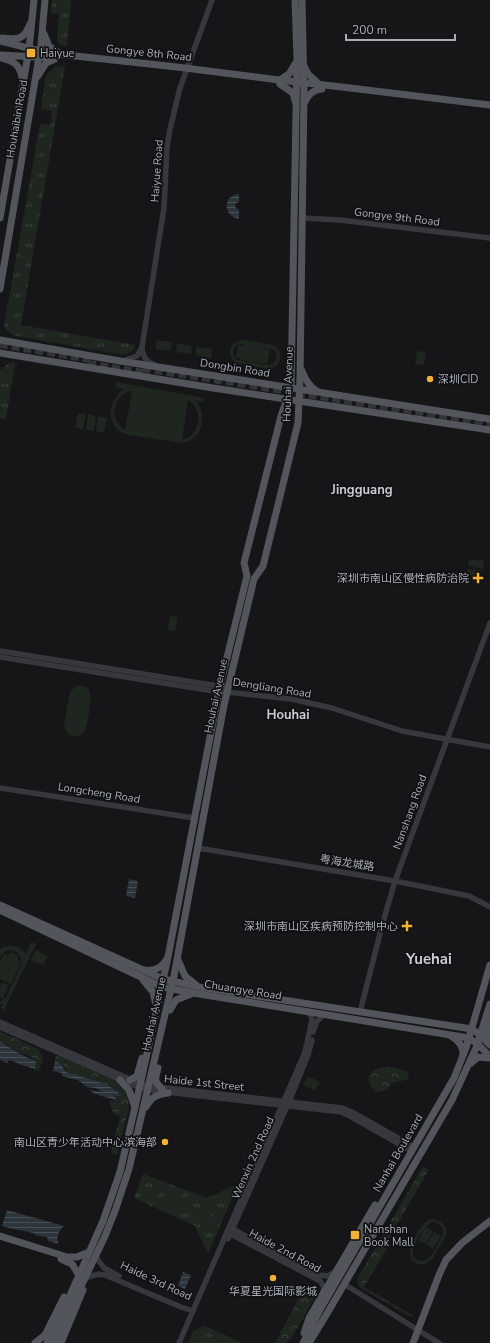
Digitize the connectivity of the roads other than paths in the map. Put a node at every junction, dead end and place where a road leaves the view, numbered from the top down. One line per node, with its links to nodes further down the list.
1 (34, 0): 6 (main road, Houhaibin Road)
2 (45, 0): 7 (main road, Houhaibin Road)
3 (212, 0): 16 (street, Haiyue Road)
4 (295, 0): 14 (main road)
5 (302, 0): 15 (main road)
6 (33, 18): 8 (main road); 10 (main road, Houhaibin Road)
7 (43, 29): 11 (main road, Houhaibin Road); 13 (main road)
8 (0, 38)
9 (0, 41): 10 (main road, Gongye 8th Road)
10 (28, 52): 11 (main road, Gongye 8th Road); 12 (main road, Gongye 8th Road); 20 (main road, Houhaibin Road)
11 (40, 54): 13 (main road, Gongye 8th Road); 17 (main road, Houhaibin Road)
12 (0, 56): 20 (main road)
13 (60, 56): 16 (main road, Gongye 8th Road); 17 (main road)
14 (297, 58): 18 (main road); 19 (main road)
15 (304, 64): 19 (main road); 21 (main road)
16 (186, 70): 18 (main road, Gongye 8th Road); 34 (street, Haiyue Road)
17 (35, 80): 29 (main road, Houhaibin Road)
18 (279, 82): 19 (main road, Gongye 8th Road); 23 (main road)
19 (300, 84): 21 (main road, Gongye 8th Road); 23 (main road, Houhai Avenue)
20 (23, 85): 25 (main road, Houhaibin Road)
21 (321, 87): 22 (main road, Gongye 8th Road); 23 (main road); 24 (main road, Gongye 8th Road)
22 (490, 105)
23 (300, 106): 27 (main road, Houhai Avenue); 39 (main road, Houhai Avenue)
24 (490, 110)
25 (3, 186): 26 (main road, Houhaibin Road)
26 (0, 218)
27 (302, 218): 28 (street, Gongye 9th Road); 38 (main road, Houhai Avenue)
28 (490, 238)
29 (1, 278): 30 (main road, Houhaibin Road)
30 (0, 289)
31 (0, 334): 33 (main road)
32 (0, 340): 33 (main road, Dongbin Road)
33 (11, 342): 36 (main road, Dongbin Road)
34 (142, 348): 36 (street); 37 (street)
35 (2, 354): 44 (main road, Dongbin Road)
36 (120, 361): 37 (main road, Dongbin Road)
37 (160, 367): 40 (main road, Dongbin Road)
38 (300, 367): 42 (main road, Houhai Avenue); 43 (main road)
39 (292, 368): 40 (main road); 41 (main road, Houhai Avenue)
40 (275, 385): 41 (main road, Dongbin Road)
41 (291, 388): 42 (main road, Dongbin Road); 45 (main road, Houhai Avenue)
42 (299, 389): 43 (main road, Dongbin Road); 46 (main road, Houhai Avenue)
43 (318, 392): 50 (main road, Dongbin Road)
44 (271, 396): 45 (main road, Dongbin Road); 48 (main road)
45 (288, 399): 46 (main road, Dongbin Road); 48 (main road, Houhai Avenue)
46 (299, 401): 47 (main road, Dongbin Road); 49 (main road, Houhai Avenue)
47 (317, 403): 49 (main road); 51 (main road, Dongbin Road)
48 (283, 410): 55 (main road, Houhai Avenue)
49 (298, 416): 56 (main road, Houhai Avenue)
50 (490, 419)
51 (490, 430)
52 (490, 623): 57 (street, Nanshang Road)
53 (0, 651): 54 (street, Dengliang Road)
54 (4, 655): 55 (street, Dengliang Road)
55 (219, 688): 56 (street, Dengliang Road); 60 (main road, Houhai Avenue)
56 (227, 690): 57 (street, Dengliang Road); 61 (main road, Houhai Avenue)
57 (447, 740): 58 (street, Dengliang Road); 62 (street, Nanshang Road)
58 (490, 747)
59 (0, 788): 60 (street, Longcheng Road)
60 (194, 818): 66 (main road, Houhai Avenue)
61 (198, 848): 62 (street, 粤海龙城路); 67 (main road, Houhai Avenue)
62 (395, 881): 64 (street, 粤海龙城路); 77 (street, Nanshang Road)
63 (0, 905): 69 (main road, Chuangye Road)
64 (490, 907)
65 (0, 910): 69 (main road, Chuangye Road)
66 (168, 956): 69 (main road); 70 (main road, Houhai Avenue)
67 (178, 960): 71 (main road, Houhai Avenue); 72 (main road)
68 (490, 965): 84 (main road, Nanhai Boulevard)
69 (140, 972): 70 (main road, Chuangye Road); 75 (main road)
70 (162, 983): 71 (main road, Chuangye Road); 75 (main road, Houhai Avenue)
71 (172, 986): 72 (main road, Chuangye Road); 73 (main road, Chuangye Road); 82 (main road, Houhai Avenue)
72 (199, 987): 77 (main road, Chuangye Road)
73 (193, 993): 76 (main road, Chuangye Road); 82 (main road)
74 (490, 1004): 79 (main road, Nanhai Boulevard)
75 (157, 1011): 80 (main road, Houhai Avenue)
76 (306, 1011): 78 (main road, Chuangye Road); 104 (street, Wenxin 2nd Road)
77 (360, 1012): 84 (main road, Chuangye Road)
78 (325, 1014): 85 (main road, Chuangye Road); 104 (street, Wenxin 2nd Road)
79 (487, 1014): 86 (main road, Nanhai Boulevard); 88 (main road)
80 (155, 1018): 94 (main road, Houhai Avenue); 96 (main road)
81 (0, 1022): 96 (street, Haide 1st Street)
82 (163, 1024): 93 (main road, Houhai Avenue); 98 (main road)
83 (0, 1027): 97 (street, Haide 1st Street)
84 (472, 1029): 86 (main road, Chuangye Road); 87 (main road, Nanhai Boulevard)
85 (445, 1034): 87 (main road, Chuangye Road); 91 (main road)
86 (480, 1035): 89 (main road, Nanhai Boulevard); 90 (main road, Chuangye Road)
87 (469, 1038): 89 (main road, Chuangye Road); 91 (main road, Nanhai Boulevard)
88 (490, 1041)
89 (477, 1044): 92 (main road, Chuangye Road); 95 (main road, Nanhai Boulevard)
90 (490, 1045)
91 (462, 1057): 102 (main road, Nanhai Boulevard)
92 (490, 1057): 95 (main road)
93 (154, 1062): 98 (main road); 100 (main road, Houhai Avenue)
94 (145, 1064): 96 (main road); 99 (main road, Houhai Avenue)
95 (467, 1068): 118 (main road, Nanhai Boulevard)
96 (134, 1078): 99 (street, Haide 1st Street)
97 (120, 1080): 99 (street, Haide 1st Street); 105 (main road)
98 (155, 1081): 101 (main road)
99 (140, 1086): 100 (street, Haide 1st Street); 105 (main road, Houhai Avenue)
100 (148, 1088): 101 (street, Haide 1st Street); 103 (street, Haide 1st Street); 106 (main road, Houhai Avenue)
101 (162, 1089): 104 (street, Haide 1st Street)
102 (448, 1090): 107 (main road); 115 (main road, Nanhai Boulevard)
103 (168, 1093): 104 (street, Haide 1st Street); 106 (main road)
104 (286, 1103): 107 (street, Haide 1st Street); 109 (street, Wenxin 2nd Road)
105 (135, 1107): 113 (main road, Houhai Avenue)
106 (142, 1116): 114 (main road, Houhai Avenue)
107 (409, 1147): 112 (main road)
108 (490, 1221): 124 (main road)
109 (230, 1230): 116 (street, Haide 2nd Road); 119 (street, Haide 2nd Road); 122 (street, Wenxin 2nd Road)
110 (0, 1236): 113 (main road)
111 (0, 1241): 117 (main road)
112 (354, 1241): 115 (main road); 116 (main road)
113 (89, 1252): 117 (main road, Houhai Avenue)
114 (96, 1256): 117 (main road, Houhai Avenue); 122 (street, Haide 3rd Road)
115 (348, 1261): 121 (main road, Nanhai Boulevard)
116 (336, 1272): 119 (main road)
117 (82, 1276): 120 (main road, Houhai Avenue); 122 (street, Haide 3rd Road); 126 (main road); 127 (main road)
118 (344, 1284): 123 (main road, Nanhai Boulevard); 124 (street)
119 (323, 1295): 125 (main road)
120 (72, 1297): 130 (main road); 131 (main road)
121 (321, 1308): 125 (main road); 134 (main road, Nanhai Boulevard)
122 (194, 1311): 132 (street, Wenxin 2nd Road)
123 (326, 1317): 135 (main road, Nanhai Boulevard); 136 (main road)
124 (418, 1329): 137 (main road); 138 (street)
125 (304, 1333): 133 (main road)
126 (45, 1335): 128 (main road); 129 (main road)
127 (61, 1342)
128 (35, 1343)
129 (43, 1343)
130 (47, 1343)
131 (54, 1343)
132 (179, 1343)
133 (298, 1343)
134 (303, 1343)
135 (309, 1343)
136 (314, 1343)
137 (413, 1343)
138 (439, 1343)

